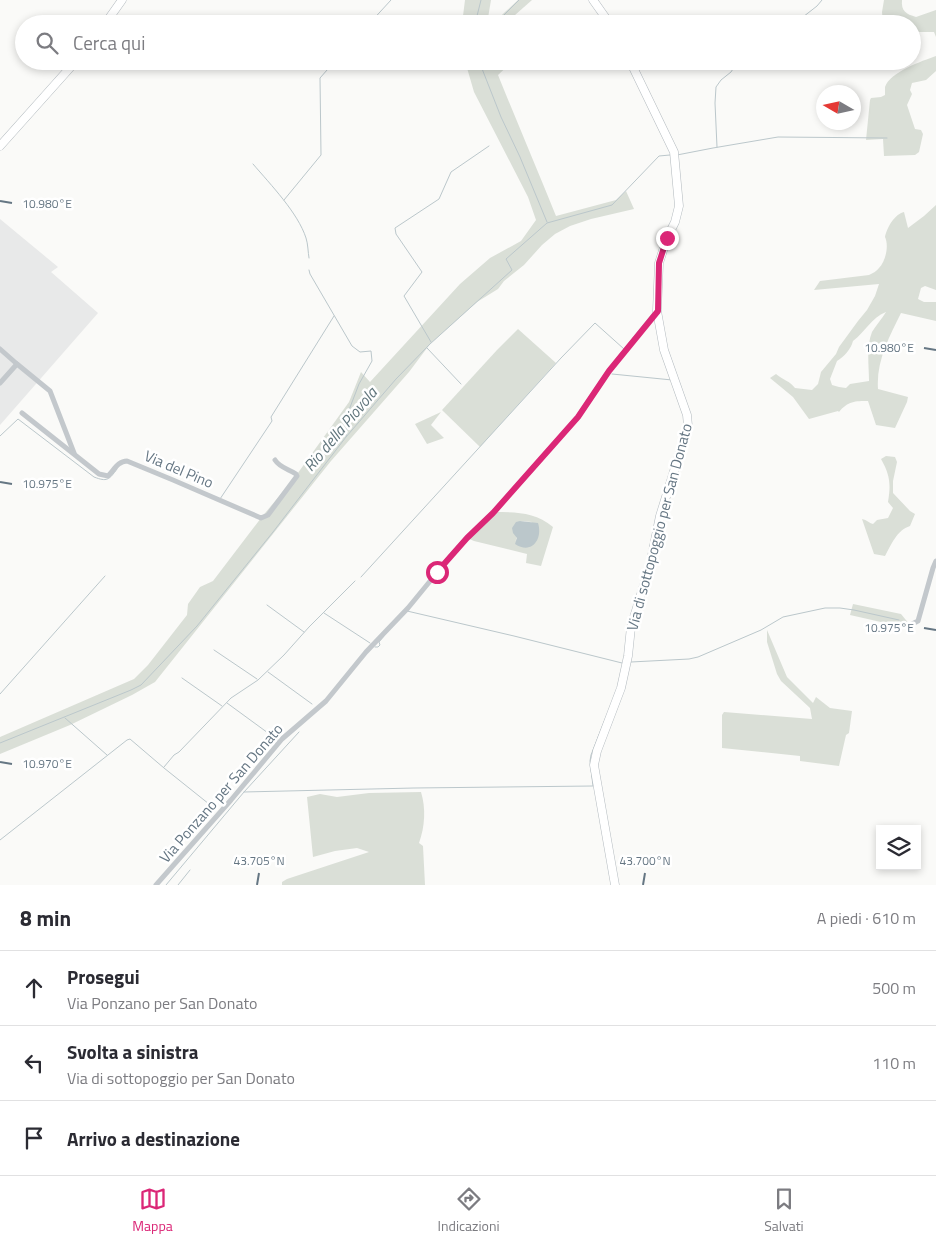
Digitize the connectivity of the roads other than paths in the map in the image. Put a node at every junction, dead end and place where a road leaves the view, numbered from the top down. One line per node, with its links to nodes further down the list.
1 (122, 0): 3 (street)
2 (593, 0): 4 (street)
3 (111, 15)
4 (604, 15)
5 (68, 70): 7 (street)
6 (634, 70): 8 (street, Via di sottopoggio per San Donato)
7 (0, 146)
8 (658, 311): 17 (street, Via Ponzano per San Donato); 18 (street, Via di sottopoggio per San Donato)
9 (0, 349): 10 (street)
10 (17, 364): 11 (street); 13 (street)
11 (0, 383)
12 (22, 413): 13 (street, Via del Pino)
13 (75, 455): 14 (street, Via del Pino)
14 (275, 460)
15 (936, 561): 16 (street)
16 (910, 625)
17 (156, 885)
18 (615, 885)

